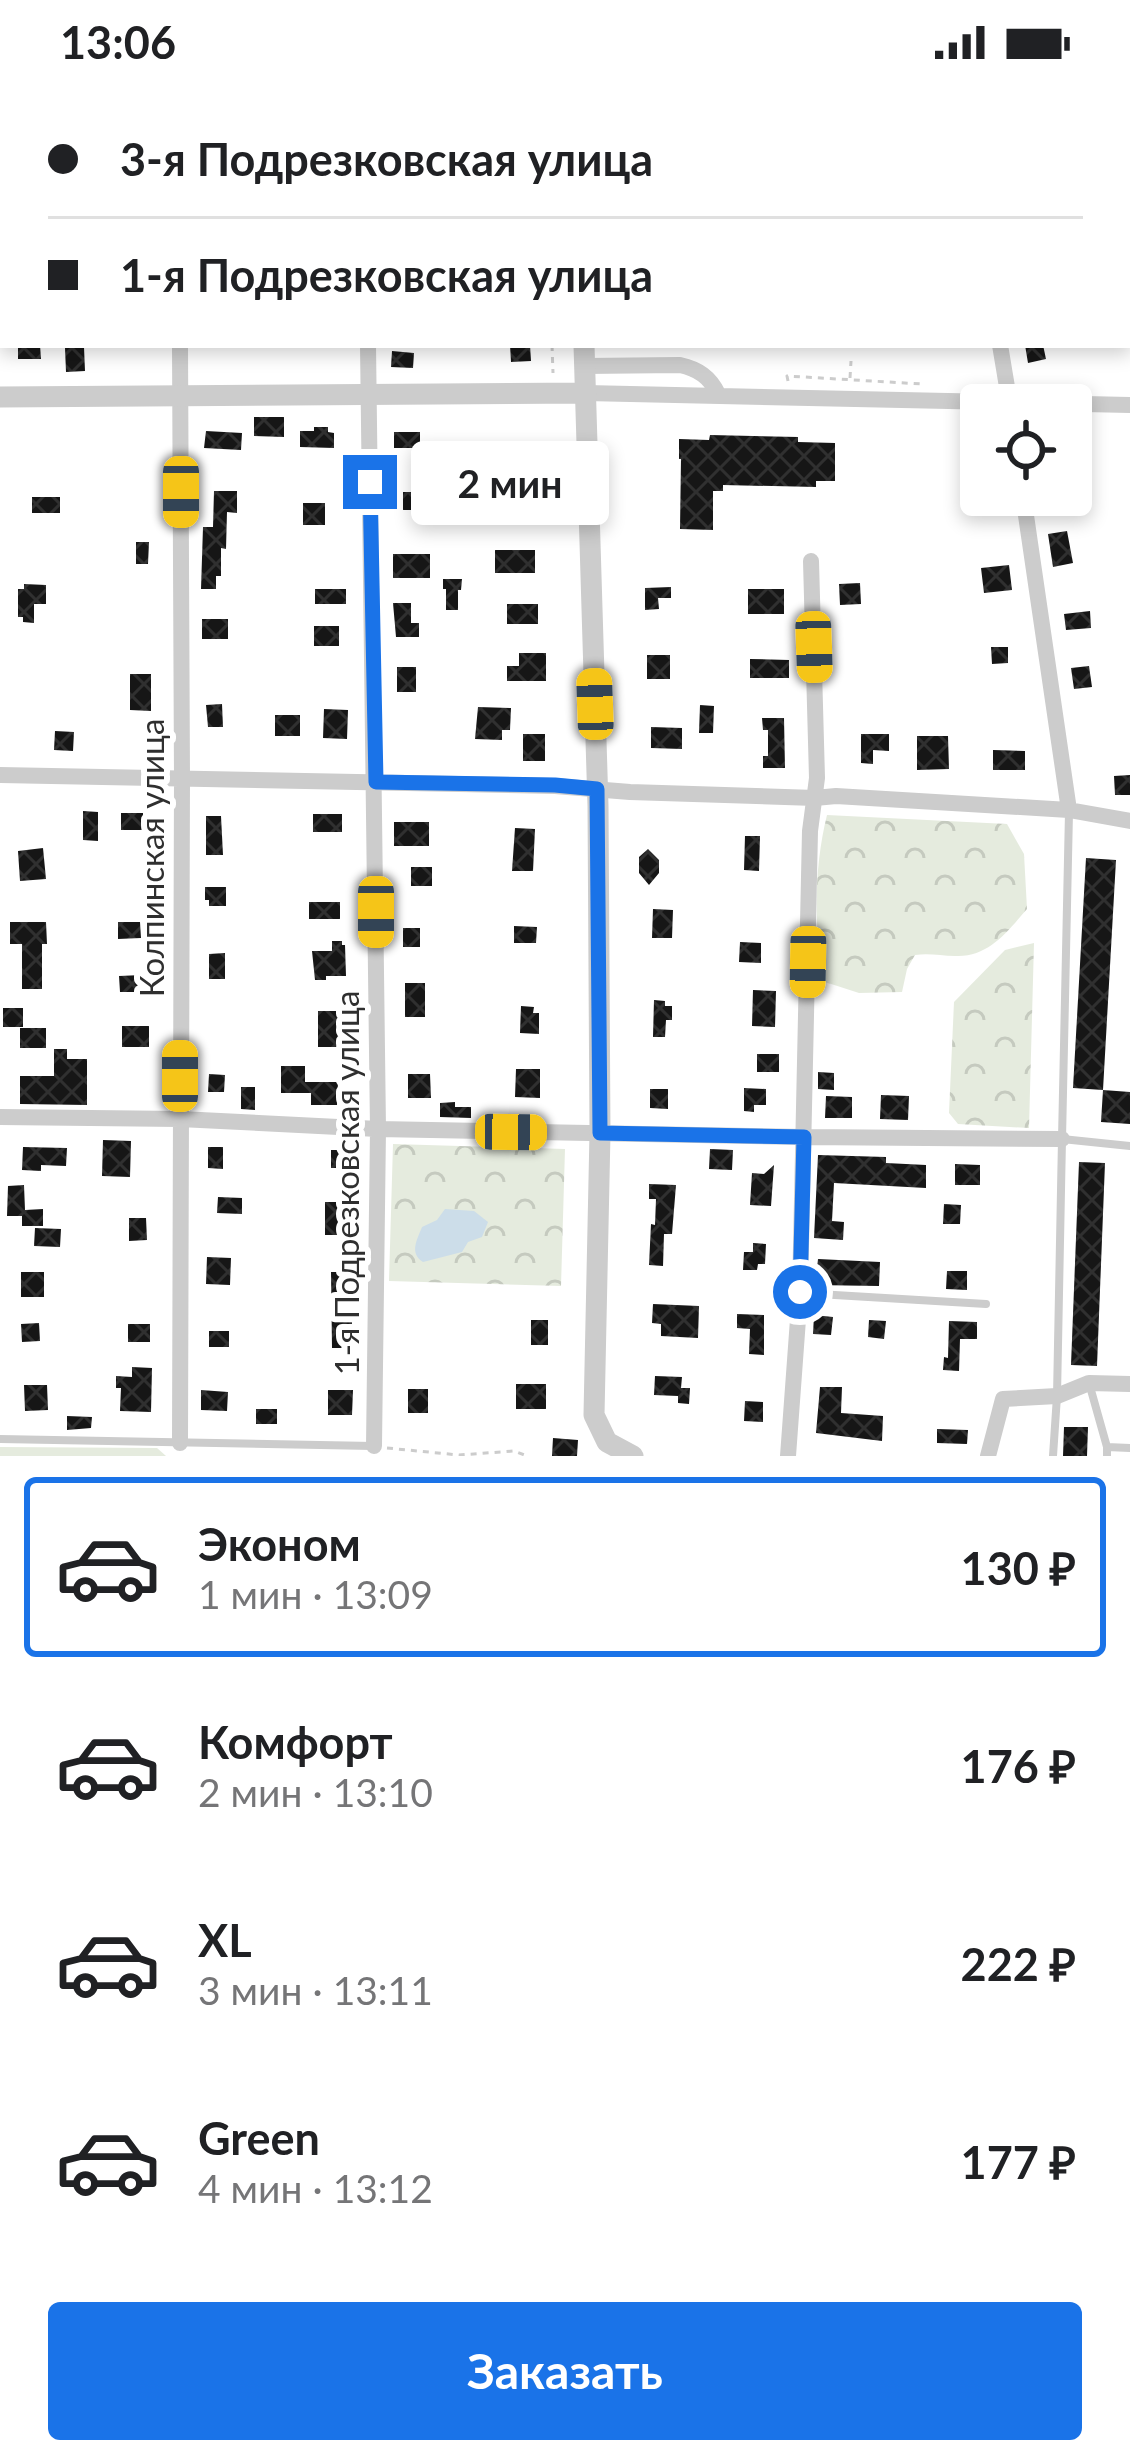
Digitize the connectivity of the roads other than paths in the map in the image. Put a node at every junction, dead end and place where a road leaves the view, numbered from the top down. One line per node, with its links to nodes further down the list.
1 (180, 348): 8 (street, Колпинская улица)
2 (368, 348): 9 (street, 1-я Подрезковская улица)
3 (1001, 348): 5 (street)
4 (584, 355): 6 (street); 7 (street)
5 (1007, 384)
6 (586, 393): 7 (street); 9 (street); 19 (street)
7 (718, 394): 11 (street)
8 (180, 396): 9 (street); 10 (street); 17 (street, Колпинская улица)
9 (368, 396): 18 (street, 1-я Подрезковская улица)
10 (0, 397)
11 (960, 401)
12 (1092, 404): 13 (street)
13 (1130, 405)
14 (1026, 516): 21 (street)
15 (811, 561): 20 (street)
16 (0, 775): 17 (street)
17 (182, 778): 18 (street); 24 (street, Колпинская улица)
18 (376, 782): 19 (street); 25 (street, 1-я Подрезковская улица)
19 (597, 789): 20 (street); 26 (street)
20 (815, 798): 21 (street); 27 (street)
21 (1069, 810): 22 (street); 28 (lane)
22 (1130, 821)
23 (0, 1118): 24 (street)
24 (180, 1119): 25 (street); 36 (street, Колпинская улица)
25 (378, 1130): 26 (street); 37 (street, 1-я Подрезковская улица)
26 (600, 1133): 27 (street); 40 (street)
27 (804, 1137): 28 (street); 30 (street)
28 (1061, 1139): 29 (lane); 34 (lane)
29 (1130, 1146)
30 (800, 1292): 31 (lane); 41 (street)
31 (986, 1304)
32 (1089, 1383): 33 (street); 34 (street); 39 (lane)
33 (1130, 1384)
34 (1057, 1396): 42 (street); 43 (lane)
35 (0, 1439): 36 (lane)
36 (180, 1443): 37 (lane)
37 (374, 1446)
38 (1130, 1448): 39 (lane)
39 (1107, 1452)
40 (631, 1456)
41 (788, 1456)
42 (988, 1456)
43 (1053, 1456)

